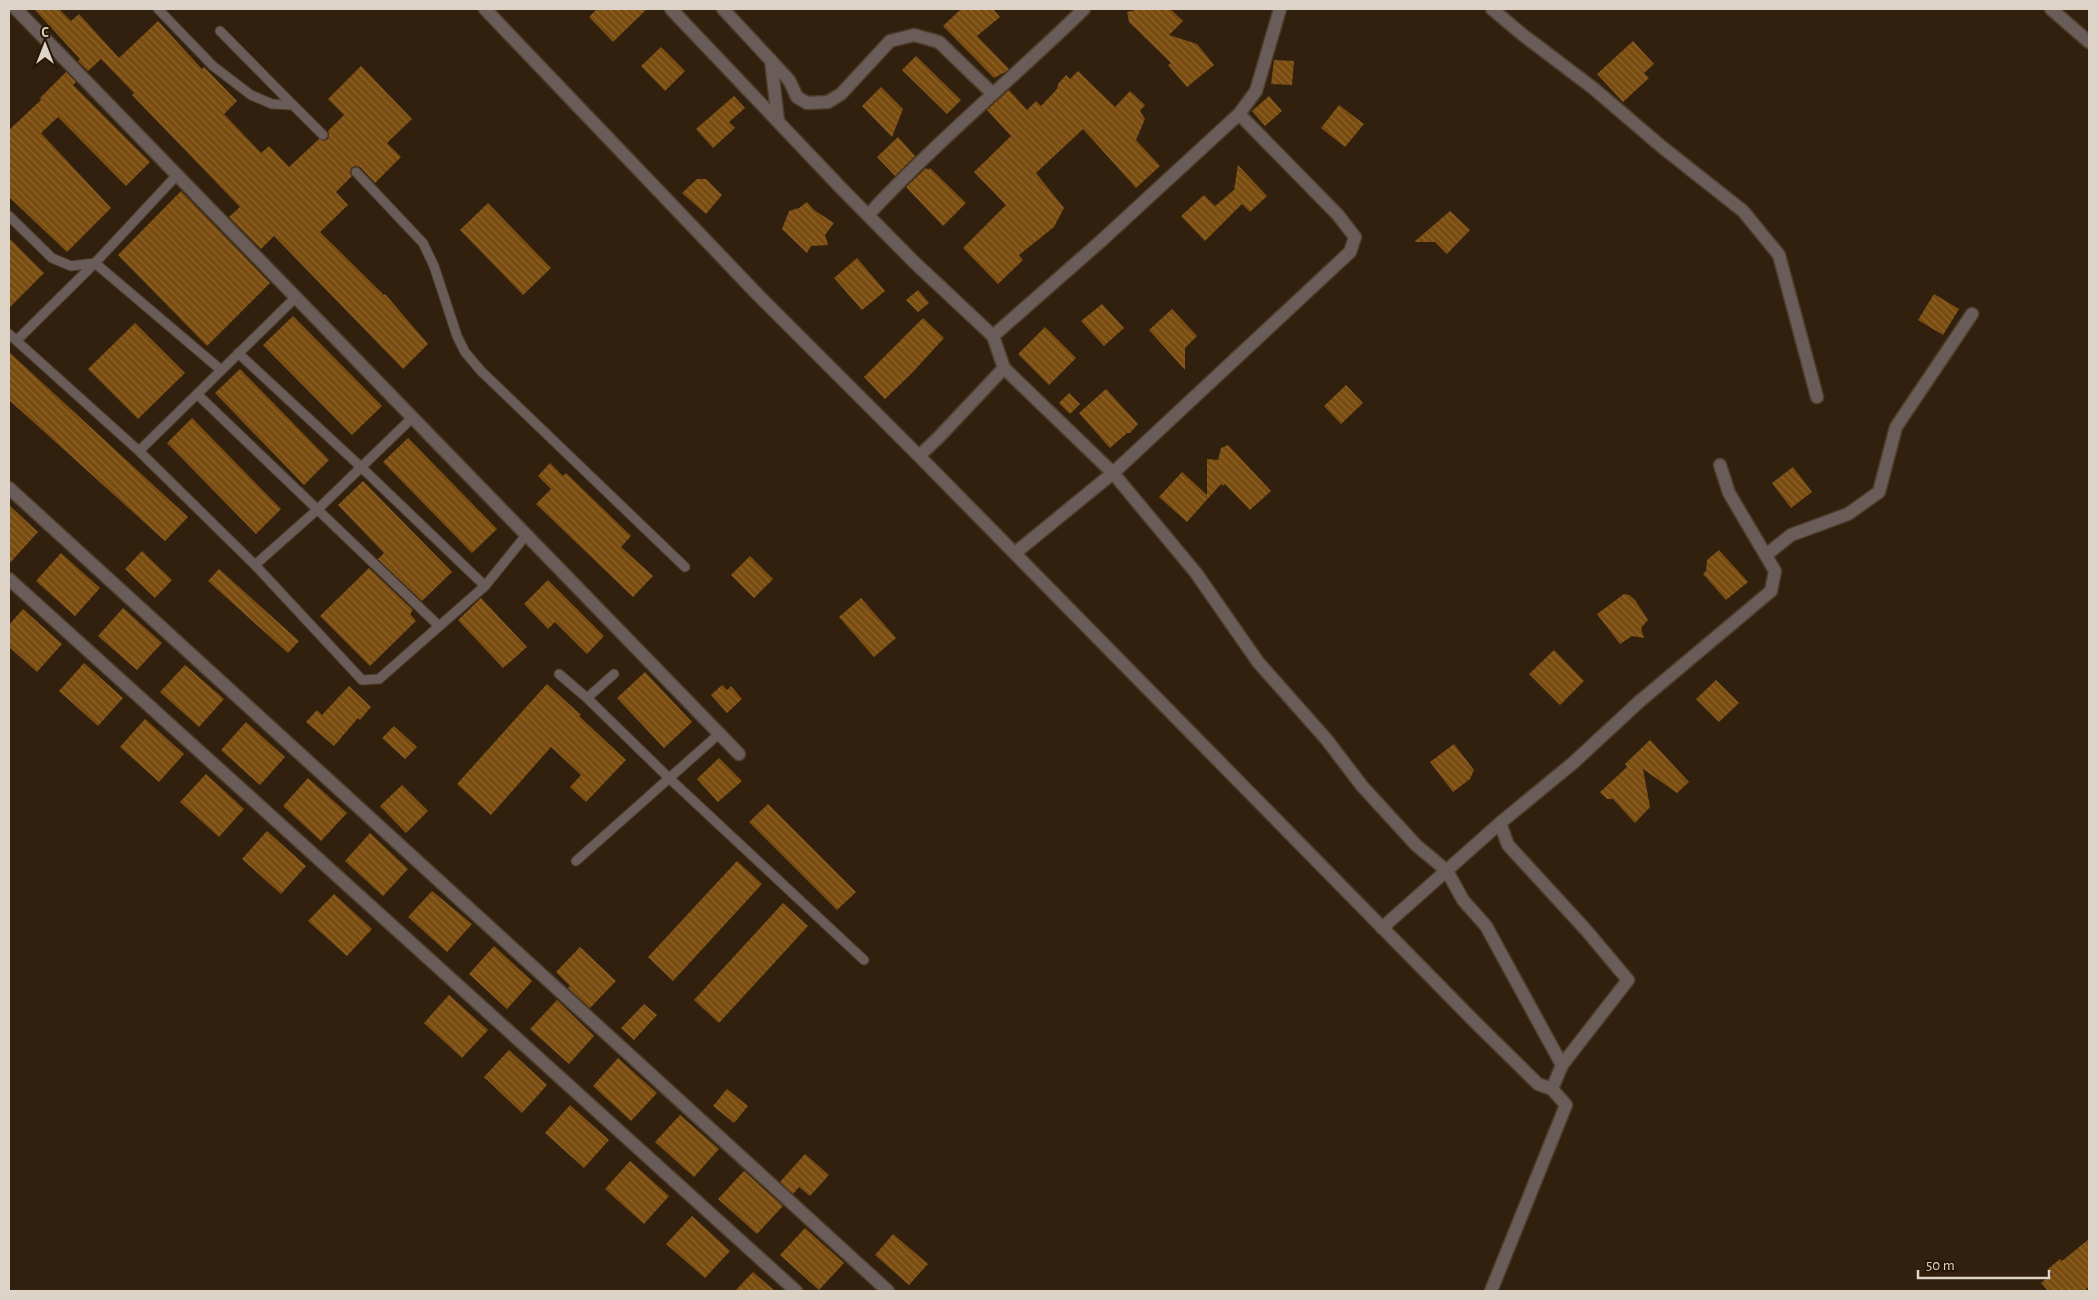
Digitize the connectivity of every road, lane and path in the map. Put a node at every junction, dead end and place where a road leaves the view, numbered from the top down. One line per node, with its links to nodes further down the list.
1 (16, 9): 19 (street)
2 (158, 9): 14 (lane)
3 (485, 9): 35 (street)
4 (671, 9): 16 (street)
5 (723, 9): 12 (street)
6 (1084, 9): 13 (street)
7 (1280, 9): 15 (street)
8 (1492, 9): 32 (street)
9 (2051, 9): 11 (street)
10 (220, 31): 14 (lane)
11 (2089, 42)
12 (771, 60): 13 (street); 16 (street)
13 (993, 94): 20 (street)
14 (293, 105): 17 (lane)
15 (1239, 114): 26 (street); 38 (street)
16 (778, 121): 20 (street)
17 (323, 135)
18 (356, 172): 45 (lane)
19 (177, 175): 22 (lane); 23 (street)
20 (868, 215): 26 (street)
21 (9, 216): 22 (lane)
22 (95, 263): 27 (lane); 30 (lane)
23 (296, 297): 28 (lane); 33 (street)
24 (1972, 314): 43 (street)
25 (9, 334): 27 (lane)
26 (993, 336): 29 (street)
27 (17, 340): 34 (lane)
28 (238, 354): 30 (lane); 37 (lane)
29 (1004, 368): 35 (street); 38 (street)
30 (221, 370): 31 (lane)
31 (197, 394): 34 (lane); 40 (lane)
32 (1818, 397)
33 (413, 417): 37 (lane); 41 (street)
34 (140, 451): 44 (lane)
35 (919, 456): 42 (street)
36 (1720, 465): 43 (street)
37 (361, 467): 40 (lane); 47 (lane)
38 (1113, 473): 42 (street); 57 (street)
39 (9, 488): 63 (street)
40 (316, 510): 44 (lane); 48 (lane)
41 (527, 534): 47 (lane); 52 (street)
42 (1015, 553): 58 (street)
43 (1766, 554): 55 (street)
44 (255, 565): 48 (lane)
45 (685, 567)
46 (9, 579): 62 (street)
47 (485, 586): 48 (lane)
48 (439, 626)
49 (559, 674): 51 (lane)
50 (614, 674): 51 (lane)
51 (587, 698): 54 (lane)
52 (720, 733): 53 (street); 54 (lane)
53 (739, 754)
54 (669, 778): 56 (lane); 59 (lane)
55 (1500, 823): 57 (street); 60 (street)
56 (576, 862)
57 (1447, 871): 58 (street); 60 (street)
58 (1382, 928): 61 (street)
59 (864, 960)
60 (1562, 1066): 61 (street)
61 (1552, 1089): 64 (street)
62 (796, 1291)
63 (888, 1291)
64 (1491, 1291)

